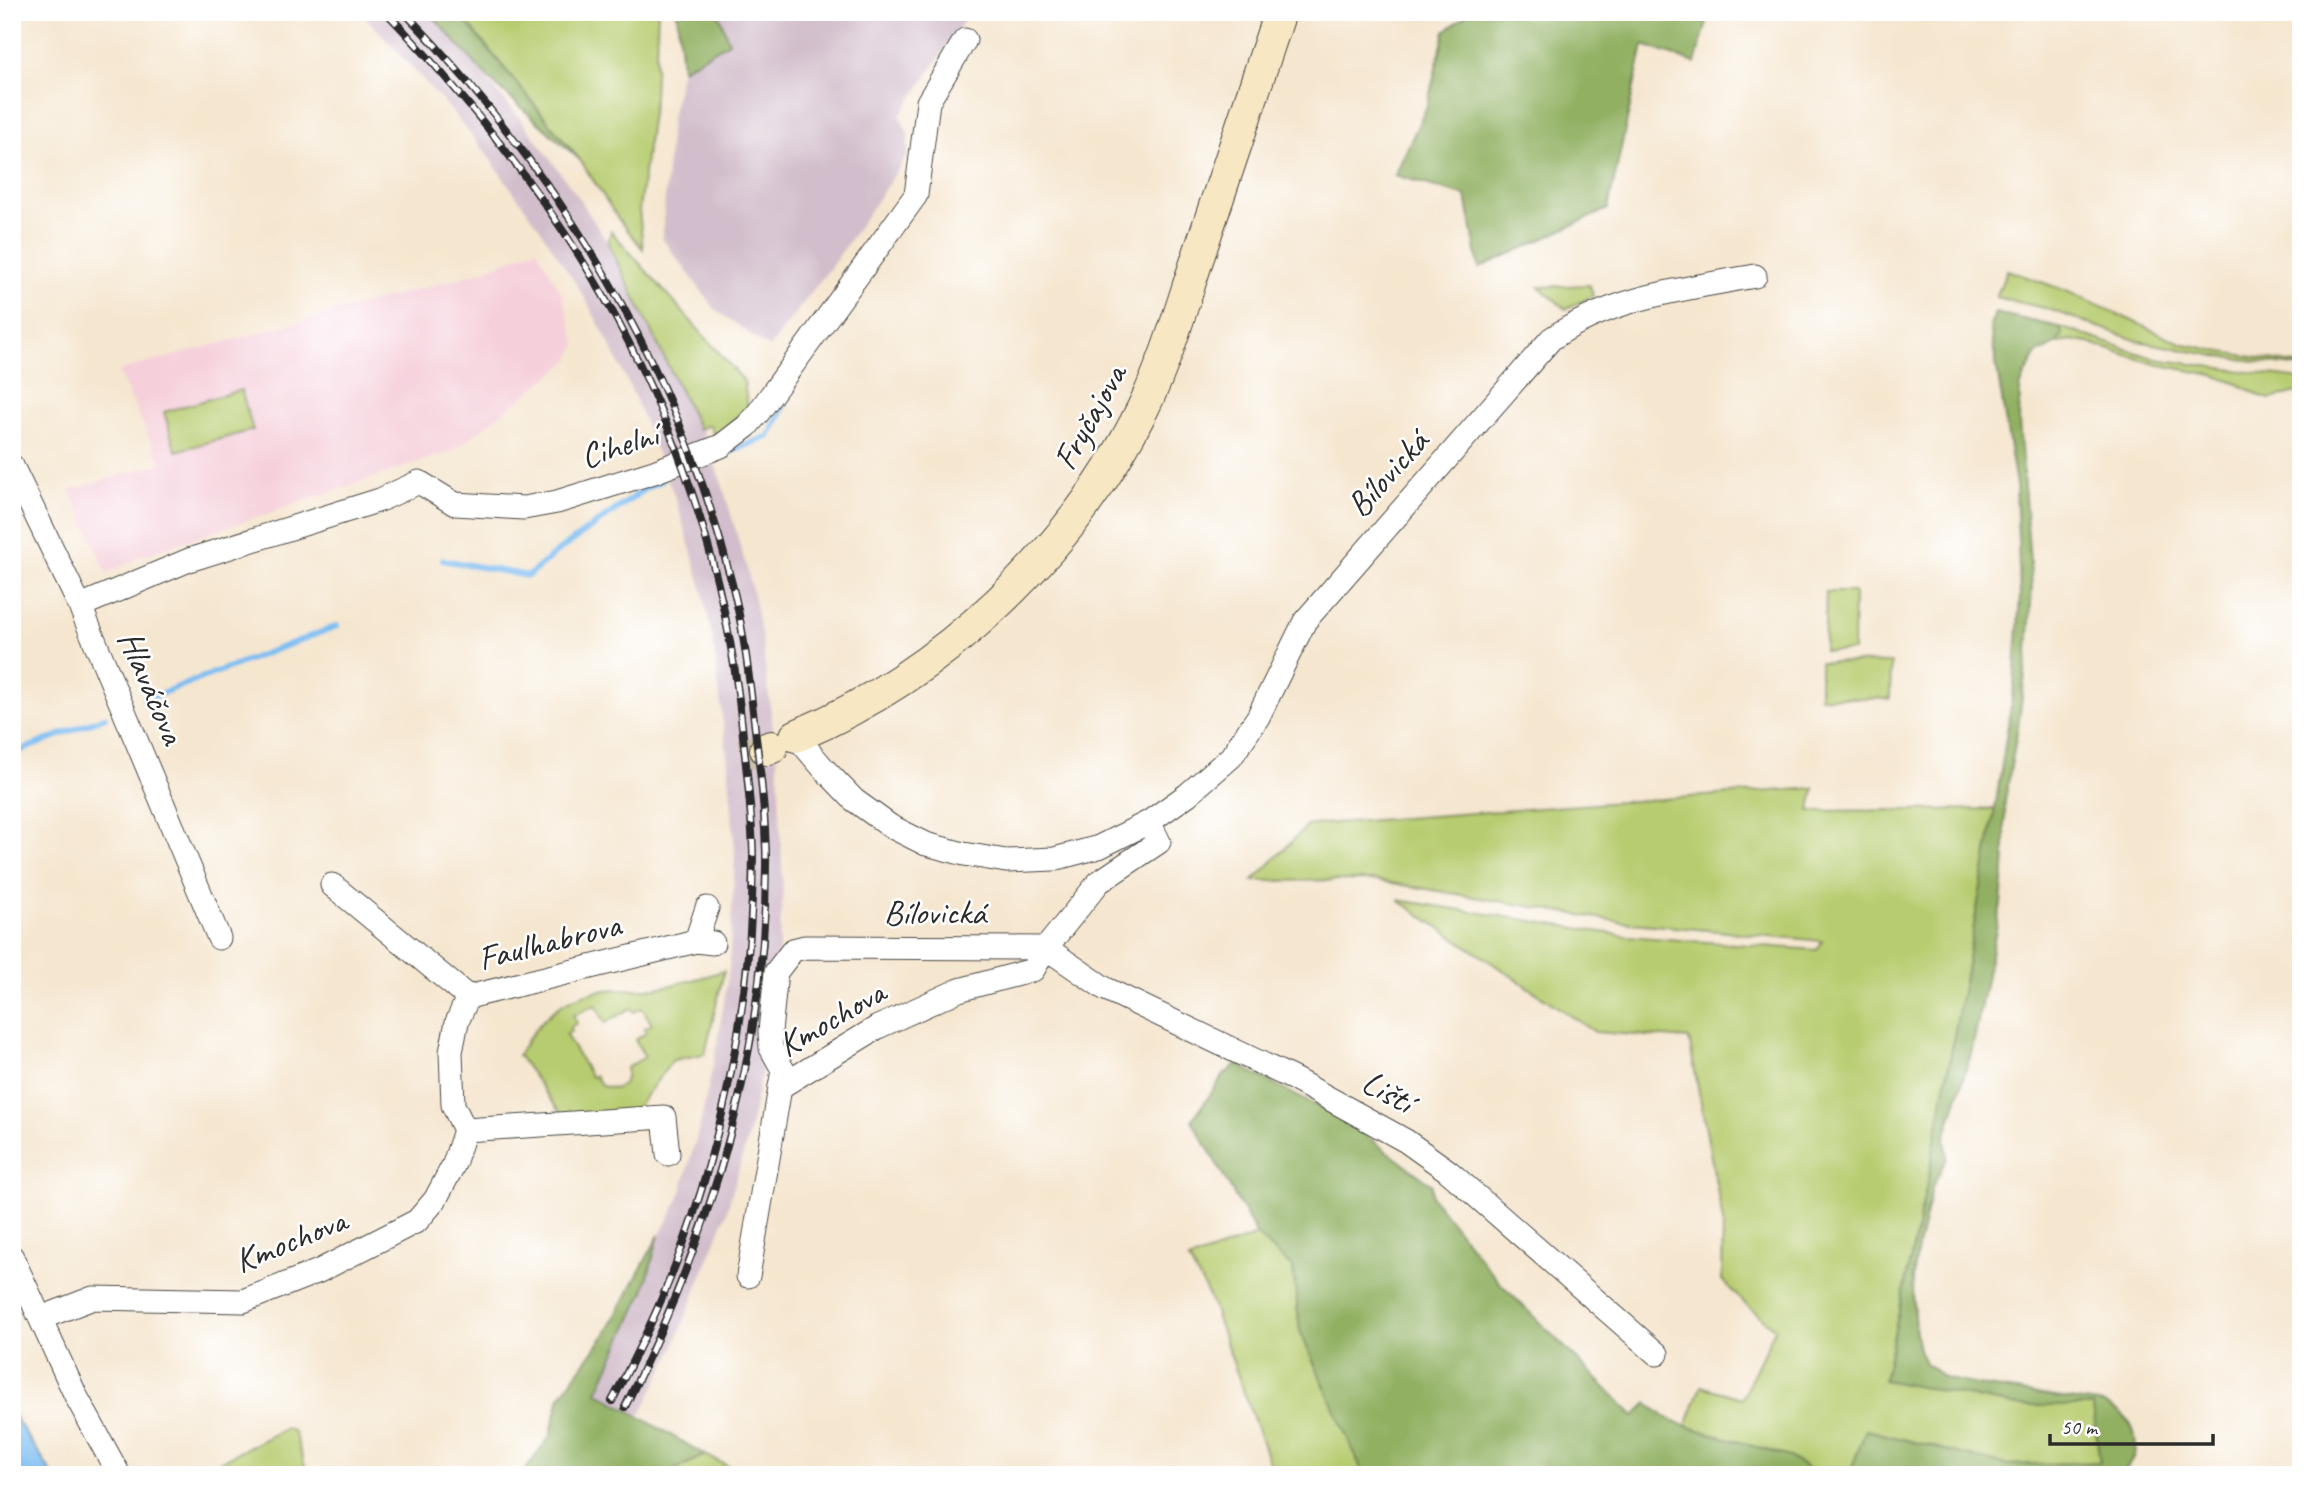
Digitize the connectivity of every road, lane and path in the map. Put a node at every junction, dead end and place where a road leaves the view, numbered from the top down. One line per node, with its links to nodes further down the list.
1 (1280, 12): 6 (main road, Fryčajova)
2 (965, 40): 5 (street, Cihelní)
3 (1755, 276): 7 (street, Bílovická)
4 (12, 466): 5 (street, Hlaváčova)
5 (80, 606): 10 (street, Hlaváčova)
6 (778, 744): 7 (street, Bílovická)
7 (1149, 822): 11 (street)
8 (332, 885): 12 (street, Faulhabrova)
9 (706, 908): 12 (street, Faulhabrova)
10 (219, 938)
11 (1046, 948): 13 (street, Kmochova); 13 (street, Bílovická); 19 (street, Liští)
12 (468, 997): 14 (street)
13 (780, 1087): 17 (street, Kmochova)
14 (465, 1130): 15 (street); 18 (street, Kmochova)
15 (668, 1154)
16 (12, 1257): 18 (street)
17 (748, 1276)
18 (41, 1318): 20 (street)
19 (1657, 1354)
20 (119, 1475)

